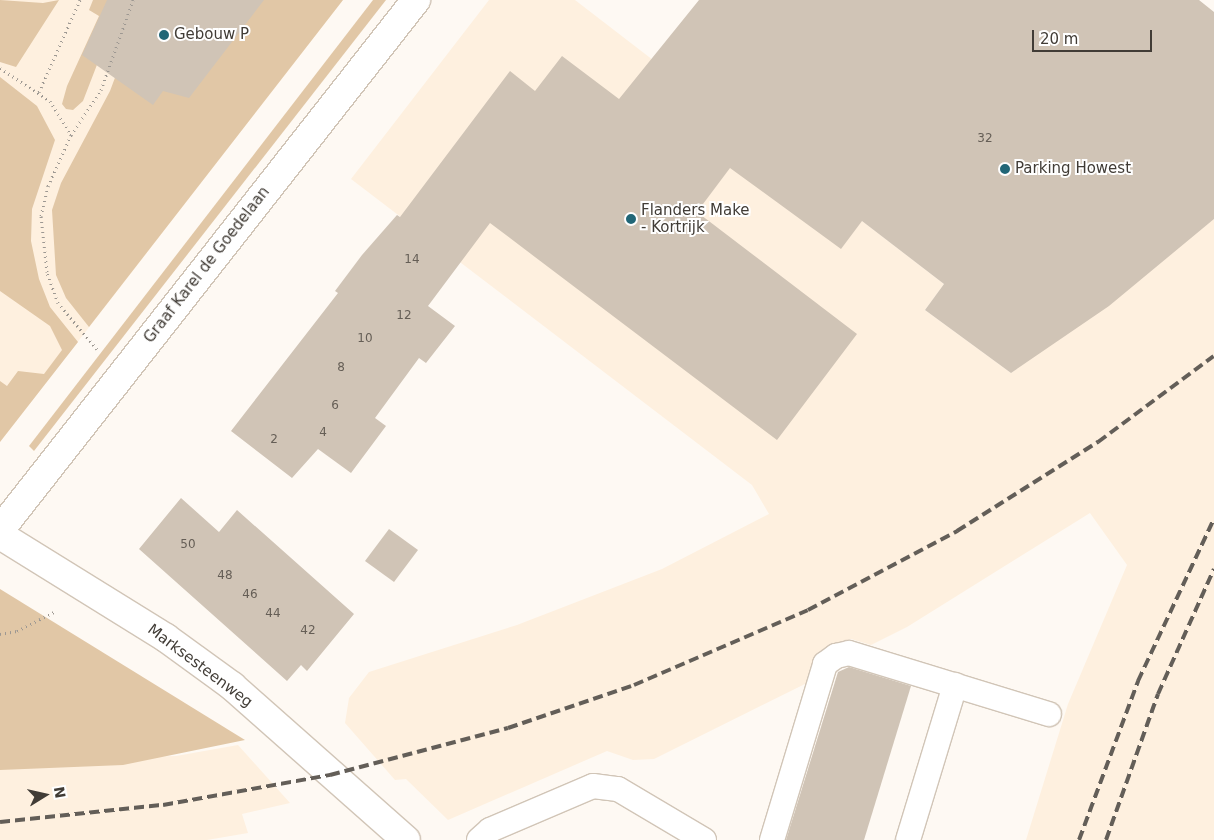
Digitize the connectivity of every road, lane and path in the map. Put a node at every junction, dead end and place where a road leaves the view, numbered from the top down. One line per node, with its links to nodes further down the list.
1 (80, 0): 5 (path)
2 (134, 0): 6 (path)
3 (416, 0): 7 (street, Graaf Karel de Goedelaan)
4 (0, 68): 5 (path)
5 (39, 92): 6 (path)
6 (71, 135): 7 (path)
7 (121, 373): 8 (street, Graaf Karel de Goedelaan)
8 (0, 530)
9 (0, 535): 10 (street, Marksesteenweg)
10 (76, 582): 11 (path); 14 (street, Marksesteenweg)
11 (0, 634)
12 (955, 685): 13 (lane); 17 (lane); 18 (lane)
13 (1049, 714)
14 (406, 840)
15 (479, 840): 16 (lane)
16 (704, 840)
17 (772, 840)
18 (908, 840)

